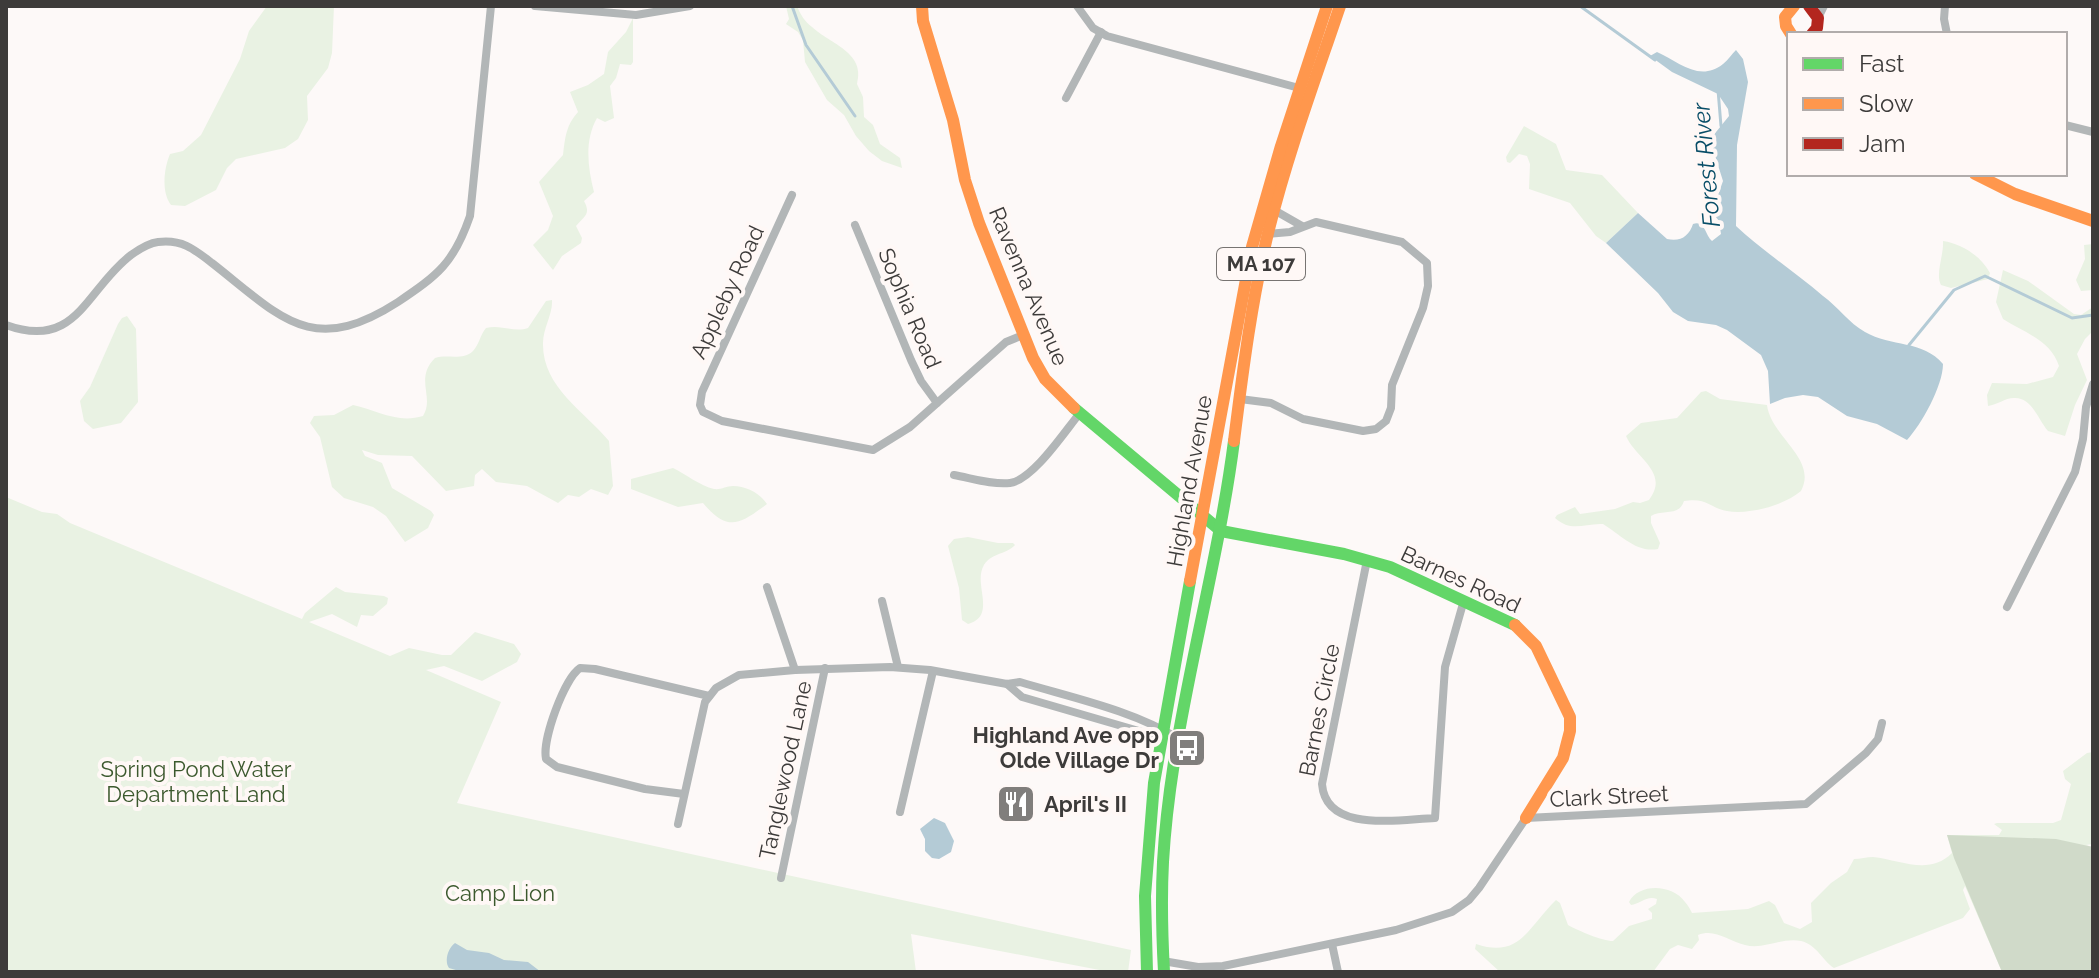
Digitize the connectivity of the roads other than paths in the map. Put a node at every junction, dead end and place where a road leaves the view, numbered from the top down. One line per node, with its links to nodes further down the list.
1 (491, 6): 26 (street)
2 (535, 6): 3 (street)
3 (690, 6)
4 (922, 6): 27 (main road, Ravenna Avenue)
5 (1077, 6): 12 (street)
6 (1327, 6): 15 (main road, Highland Avenue / MA 107)
7 (1340, 6): 21 (main road, Highland Avenue / MA 107)
8 (1809, 6): 11 (main road)
9 (1945, 6): 14 (street)
10 (1787, 9): 13 (main road)
11 (1818, 24)
12 (1101, 32): 15 (street); 16 (street)
13 (1790, 32)
14 (1947, 32)
15 (1299, 88): 33 (main road, Highland Avenue / MA 107)
16 (1066, 98)
17 (2067, 126): 18 (street)
18 (2093, 132)
19 (1979, 176): 22 (main road)
20 (792, 195): 30 (street, Appleby Road)
21 (1274, 210): 24 (street); 25 (main road, Highland Avenue / MA 107)
22 (2093, 221)
23 (855, 225): 30 (street, Sophia Road)
24 (1302, 226): 25 (street); 29 (street)
25 (1268, 234): 29 (main road, Highland Avenue / MA 107)
26 (6, 325)
27 (1023, 335): 30 (street); 31 (main road, Ravenna Avenue)
28 (2093, 384): 39 (street)
29 (1240, 399): 34 (main road, Highland Avenue / MA 107)
30 (937, 403)
31 (1080, 413): 32 (street); 33 (main road, Ravenna Avenue)
32 (954, 475)
33 (1203, 517): 34 (main road, Ravenna Avenue); 46 (main road, Highland Avenue / MA 107)
34 (1221, 531): 35 (main road, Barnes Road); 47 (main road, Highland Avenue / MA 107)
35 (1367, 560): 37 (main road, Barnes Road); 37 (street, Barnes Circle)
36 (767, 587): 42 (street)
37 (1464, 600): 50 (main road, Barnes Road)
38 (882, 601): 40 (street)
39 (2007, 607)
40 (898, 667): 41 (street); 43 (street)
41 (825, 668): 42 (street); 52 (street, Tanglewood Lane)
42 (795, 670): 44 (street)
43 (933, 671): 46 (street); 49 (street)
44 (709, 696): 48 (street); 48 (street)
45 (1882, 723): 50 (street, Clark Street)
46 (1160, 732): 47 (street); 55 (main road, Highland Avenue / MA 107)
47 (1179, 739): 54 (main road, Highland Avenue / MA 107)
48 (684, 794): 51 (street)
49 (900, 812)
50 (1526, 818): 53 (street, Clark Street)
51 (678, 824)
52 (781, 878)
53 (1332, 944): 54 (street, Clark Street); 56 (street)
54 (1164, 966)
55 (1147, 972)
56 (1338, 972)

